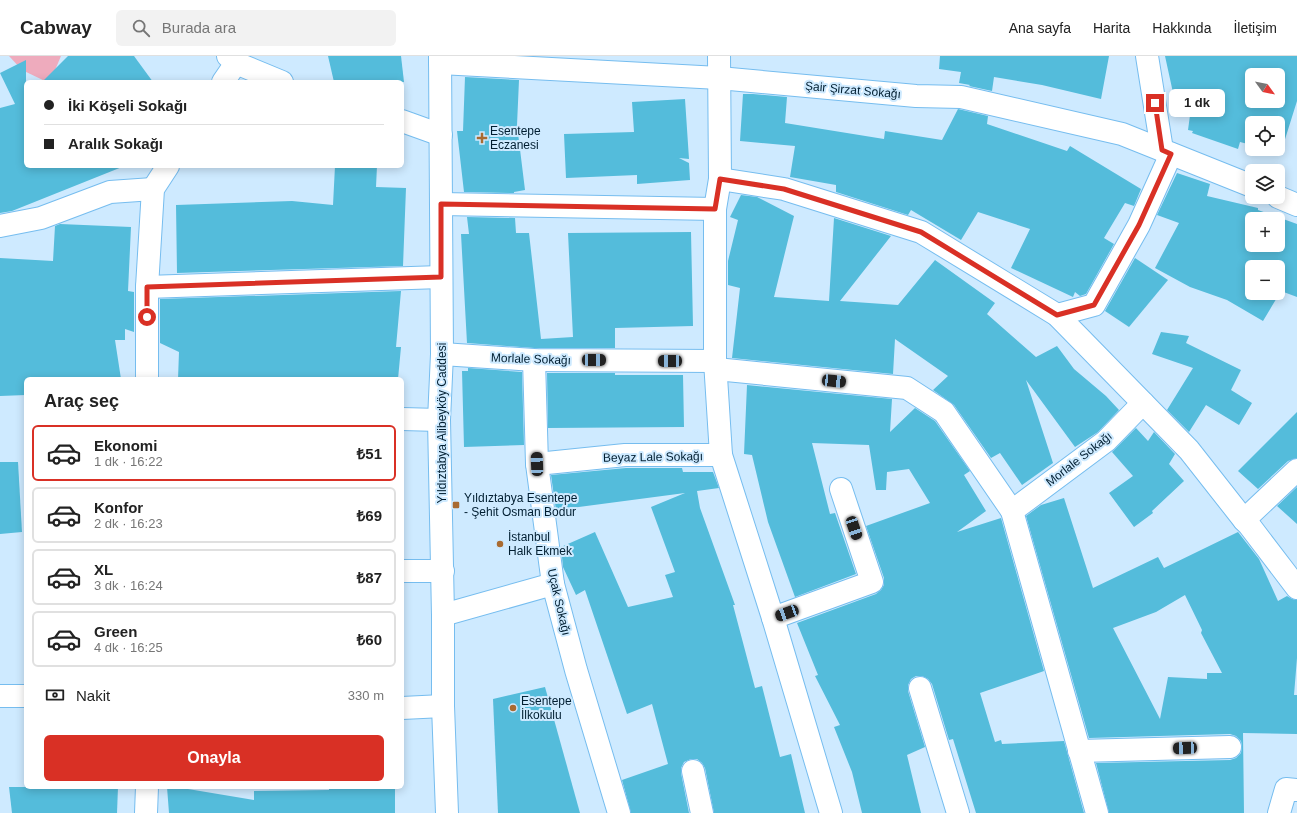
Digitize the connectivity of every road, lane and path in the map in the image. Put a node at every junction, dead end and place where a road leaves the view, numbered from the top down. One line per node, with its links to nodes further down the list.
1 (719, 56): 5 (street)
2 (1147, 56): 10 (street)
3 (440, 59): 5 (street, Şair Şirzat Sokağı); 9 (street, Yıldıztabya Alibeyköy Caddesi)
4 (232, 60): 6 (street); 7 (street)
5 (719, 78): 10 (street, Şair Şirzat Sokağı); 12 (street)
6 (224, 80)
7 (277, 80)
8 (404, 122): 9 (street)
9 (441, 135): 16 (street, Yıldıztabya Alibeyköy Caddesi)
10 (1166, 152): 13 (street, Şair Şirzat Sokağı); 22 (street)
11 (167, 168): 14 (street)
12 (720, 179): 18 (street); 22 (street)
13 (1245, 183)
14 (153, 189): 19 (street); 21 (street)
15 (1285, 200): 17 (street)
16 (441, 204): 18 (street); 20 (street, Yıldıztabya Alibeyköy Caddesi)
17 (1297, 205)
18 (715, 209): 25 (street)
19 (0, 226)
20 (441, 277): 21 (street); 23 (street, Yıldıztabya Alibeyköy Caddesi)
21 (147, 287): 26 (street)
22 (1057, 315): 27 (street)
23 (442, 354): 24 (street, Morlale Sokağı); 29 (street, Yıldıztabya Alibeyköy Caddesi)
24 (534, 360): 25 (street, Morlale Sokağı); 31 (street, Uçak Sokağı)
25 (716, 365): 30 (street); 34 (street, Morlale Sokağı)
26 (147, 377)
27 (1143, 403): 34 (street, Morlale Sokağı); 35 (street)
28 (404, 419): 29 (street)
29 (439, 420): 37 (street, Yıldıztabya Alibeyköy Caddesi)
30 (721, 455): 31 (street, Beyaz Lale Sokağı); 41 (street)
31 (537, 464): 38 (street, Uçak Sokağı)
32 (1297, 470): 35 (street)
33 (841, 489): 41 (street)
34 (1012, 511): 48 (street, Morlale Sokağı)
35 (1244, 520): 39 (street)
36 (404, 571): 37 (street)
37 (443, 571): 40 (street, Yıldıztabya Alibeyköy Caddesi)
38 (553, 584): 40 (street); 54 (street, Uçak Sokağı)
39 (1297, 588)
40 (443, 615): 45 (street, Yıldıztabya Alibeyköy Caddesi)
41 (773, 618): 56 (street)
42 (920, 688): 57 (street)
43 (0, 696): 44 (street)
44 (24, 696)
45 (442, 706): 46 (street); 53 (street, Yıldıztabya Alibeyköy Caddesi)
46 (404, 708)
47 (1230, 746): 48 (street)
48 (1079, 752): 58 (street, Morlale Sokağı)
49 (693, 771): 55 (street)
50 (147, 789): 52 (street)
51 (1297, 790): 59 (street)
52 (146, 813)
53 (447, 813)
54 (619, 813)
55 (702, 813)
56 (831, 813)
57 (958, 813)
58 (1097, 813)
59 (1279, 813)

